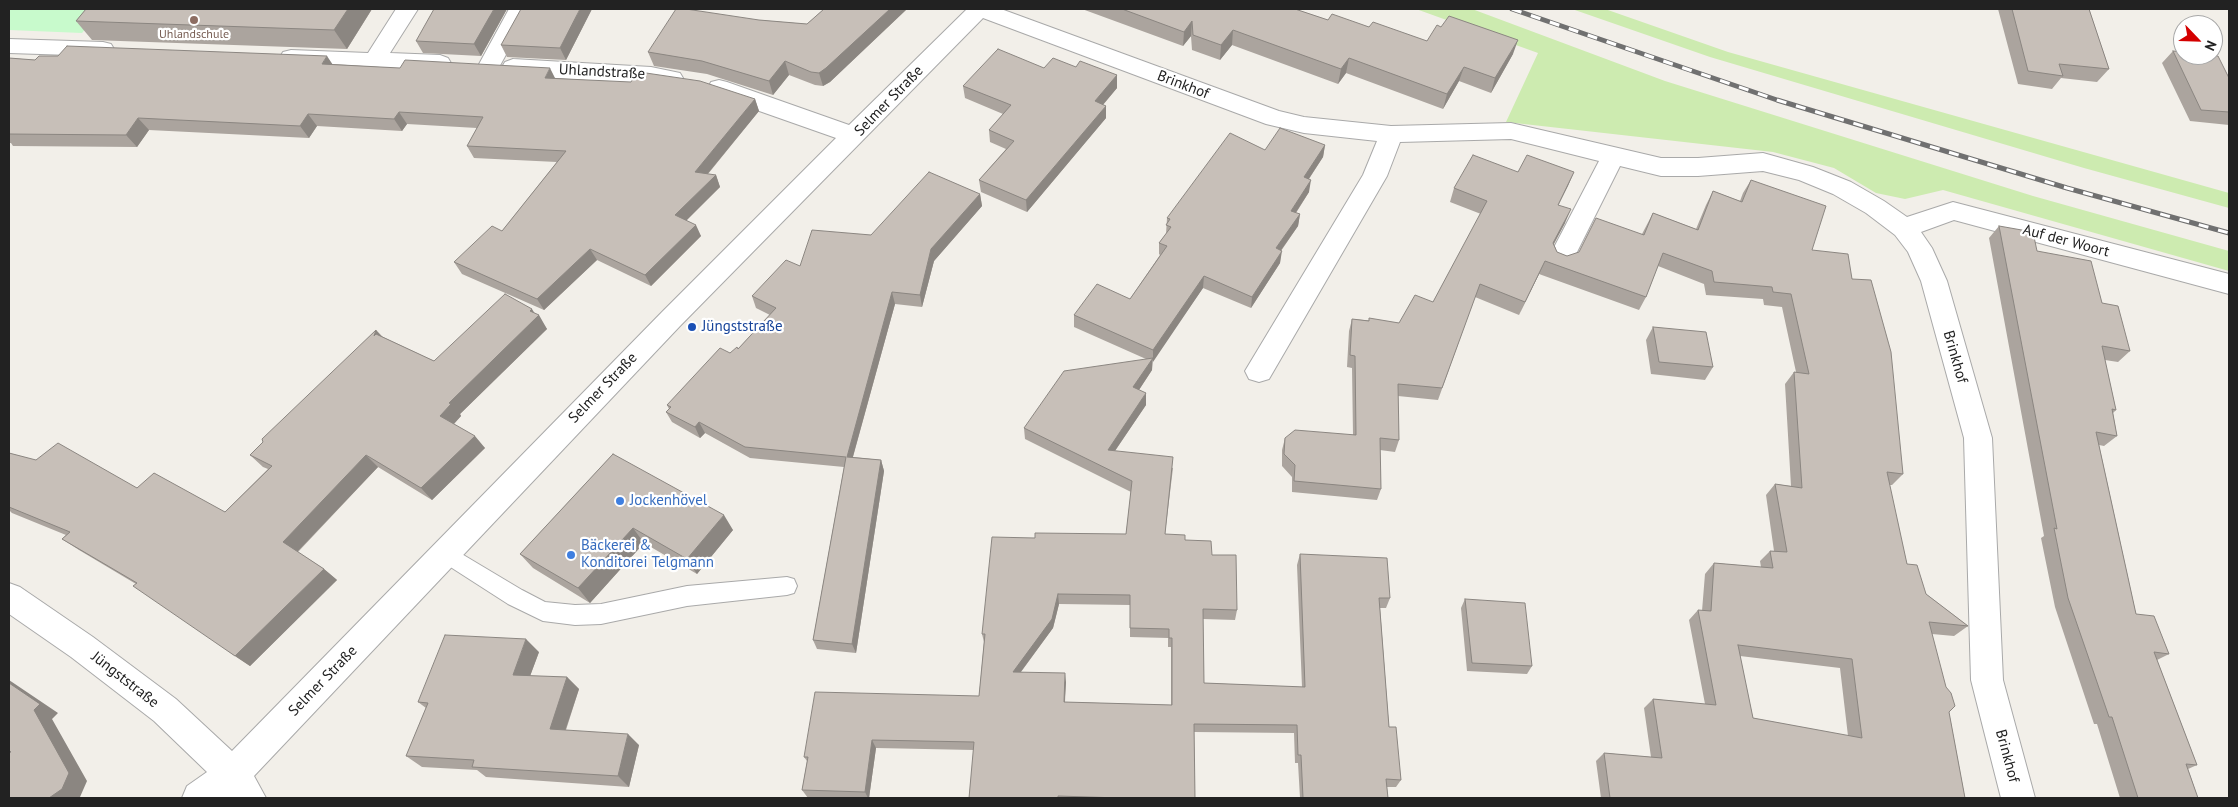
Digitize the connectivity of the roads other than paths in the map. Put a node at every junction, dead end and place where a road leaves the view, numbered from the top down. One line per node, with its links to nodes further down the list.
1 (406, 9): 7 (street)
2 (520, 9): 8 (street)
3 (980, 9): 9 (street, Brinkhof); 10 (street, Selmer Straße)
4 (9, 46): 5 (street)
5 (127, 50)
6 (275, 56): 7 (street, Uhlandstraße)
7 (374, 60): 8 (street, Uhlandstraße)
8 (473, 65): 10 (street, Uhlandstraße)
9 (1391, 134): 11 (street, Brinkhof); 15 (street)
10 (854, 136): 16 (street, Selmer Straße)
11 (1612, 157): 12 (street, Brinkhof); 13 (street)
12 (1904, 228): 14 (street, Auf der Woort); 21 (street, Brinkhof)
13 (1562, 257)
14 (2229, 284)
15 (1259, 371)
16 (445, 553): 17 (lane); 19 (street, Selmer Straße)
17 (787, 586)
18 (9, 596): 19 (street, Jüngststraße)
19 (241, 786): 20 (street, Selmer Straße)
20 (199, 798)
21 (2018, 798)

